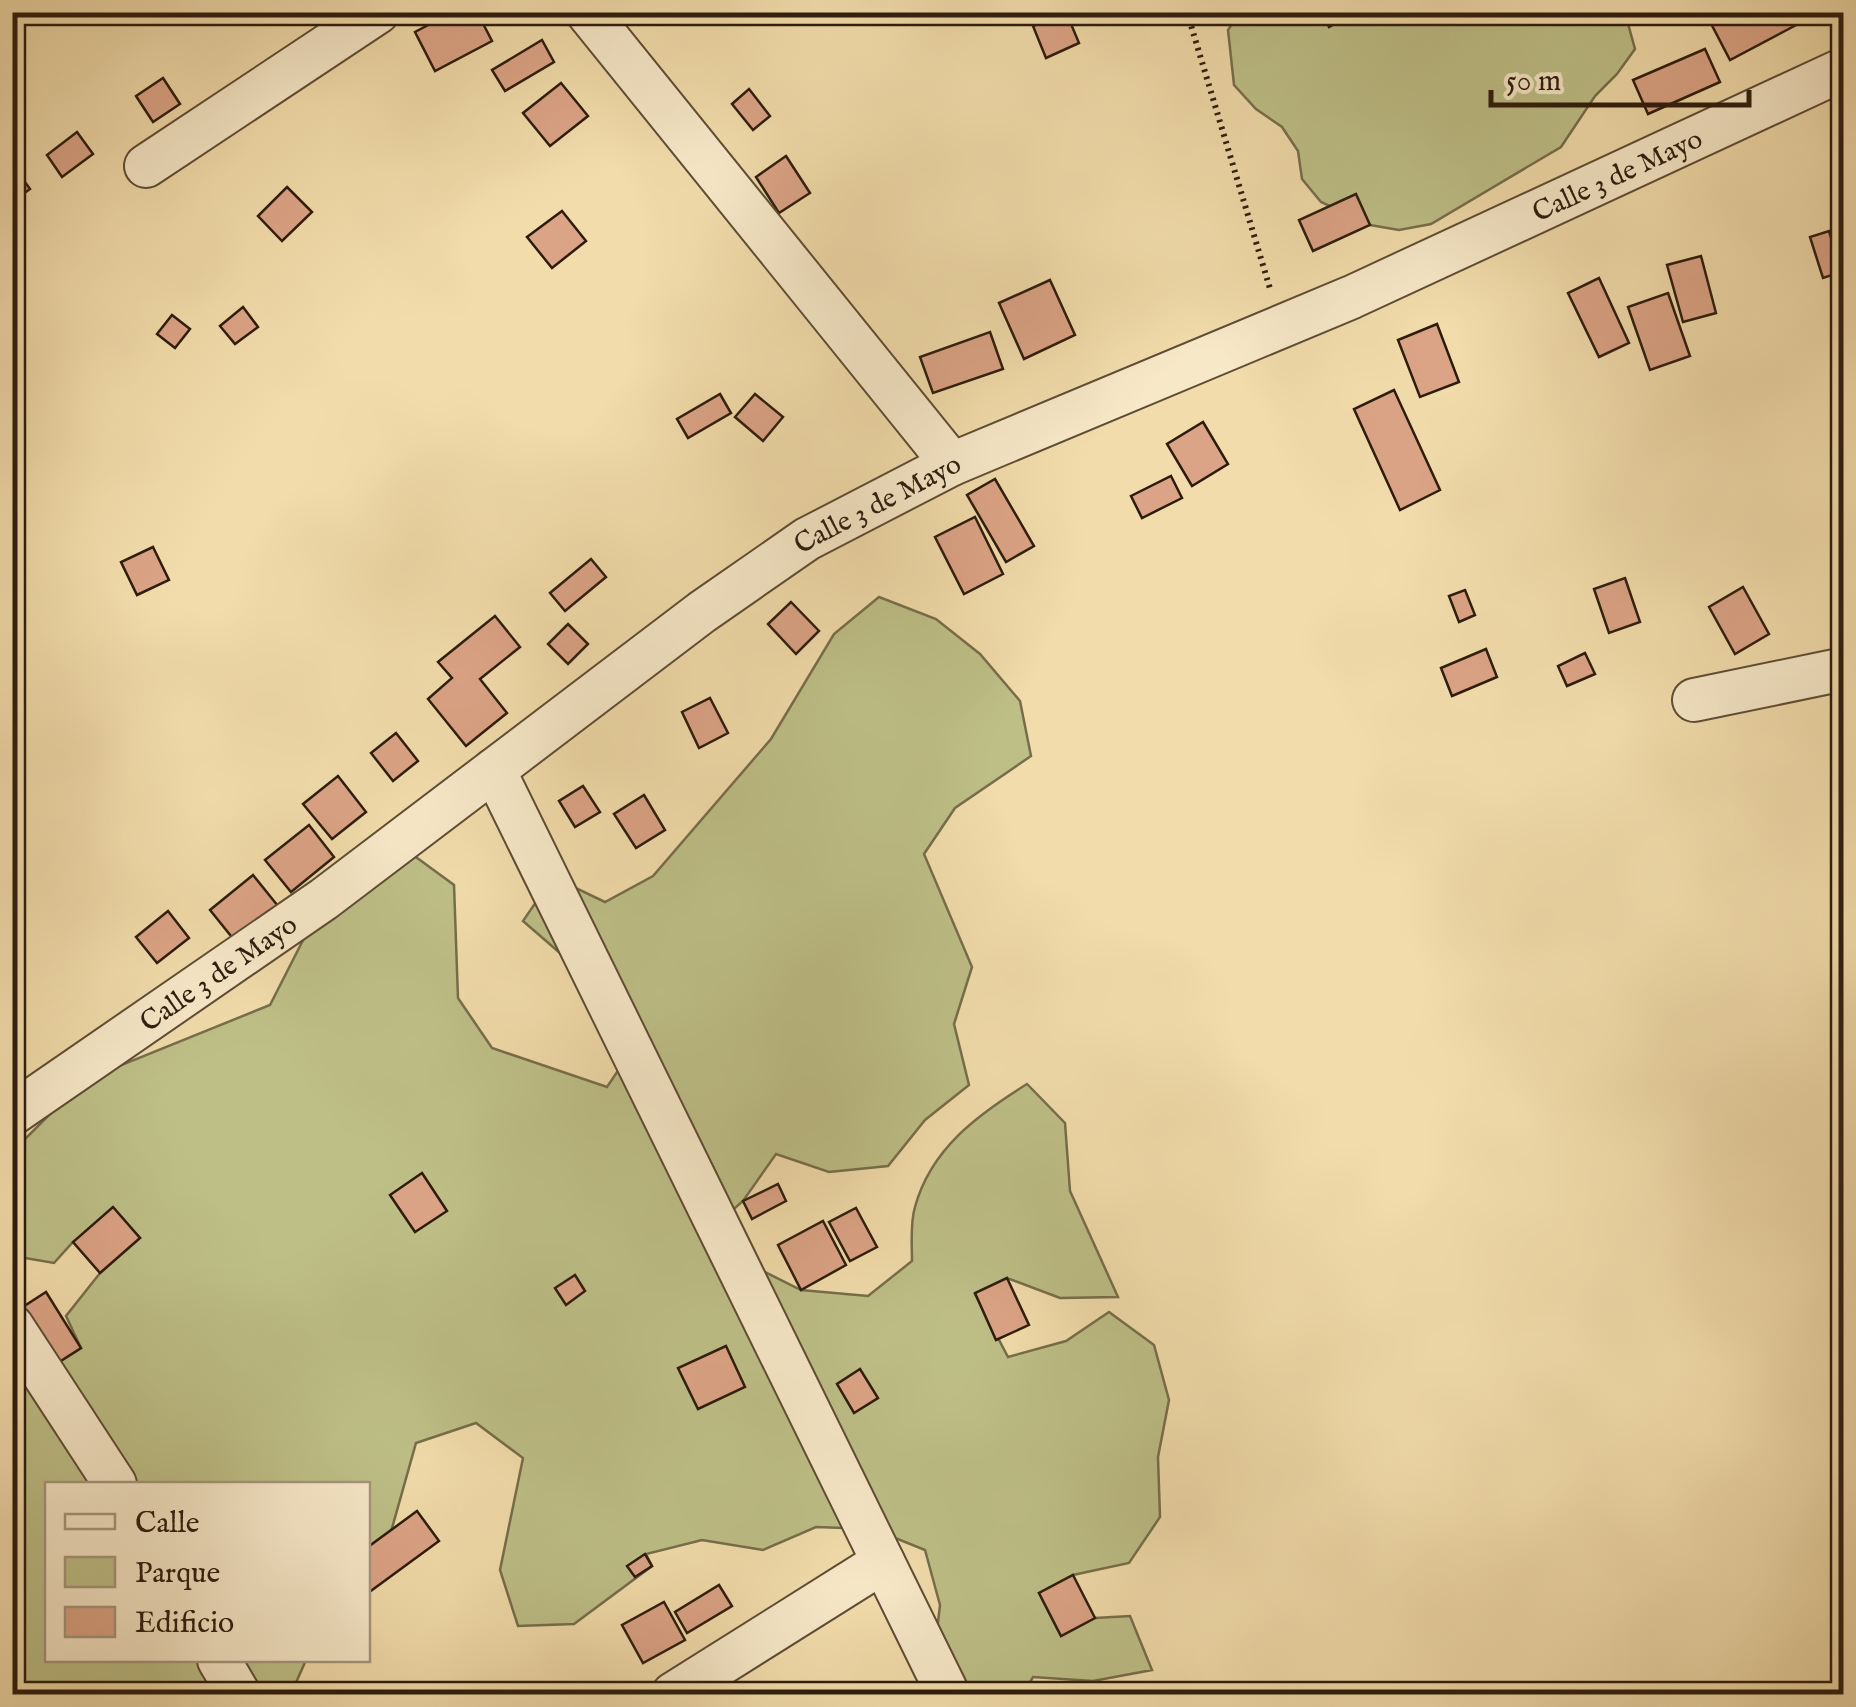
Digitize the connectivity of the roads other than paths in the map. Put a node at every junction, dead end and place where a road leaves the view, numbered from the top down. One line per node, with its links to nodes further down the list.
1 (378, 12): 4 (street)
2 (587, 12): 5 (street)
3 (1844, 69): 5 (street, Calle 3 de Mayo)
4 (146, 166)
5 (952, 464): 8 (street, Calle 3 de Mayo)
6 (1844, 669): 7 (street)
7 (1694, 700)
8 (494, 770): 9 (street, Calle 3 de Mayo); 12 (street)
9 (12, 1114)
10 (12, 1326): 11 (street)
11 (114, 1482)
12 (882, 1562): 15 (street); 16 (street)
13 (219, 1662): 14 (street)
14 (239, 1694)
15 (672, 1694)
16 (948, 1694)

